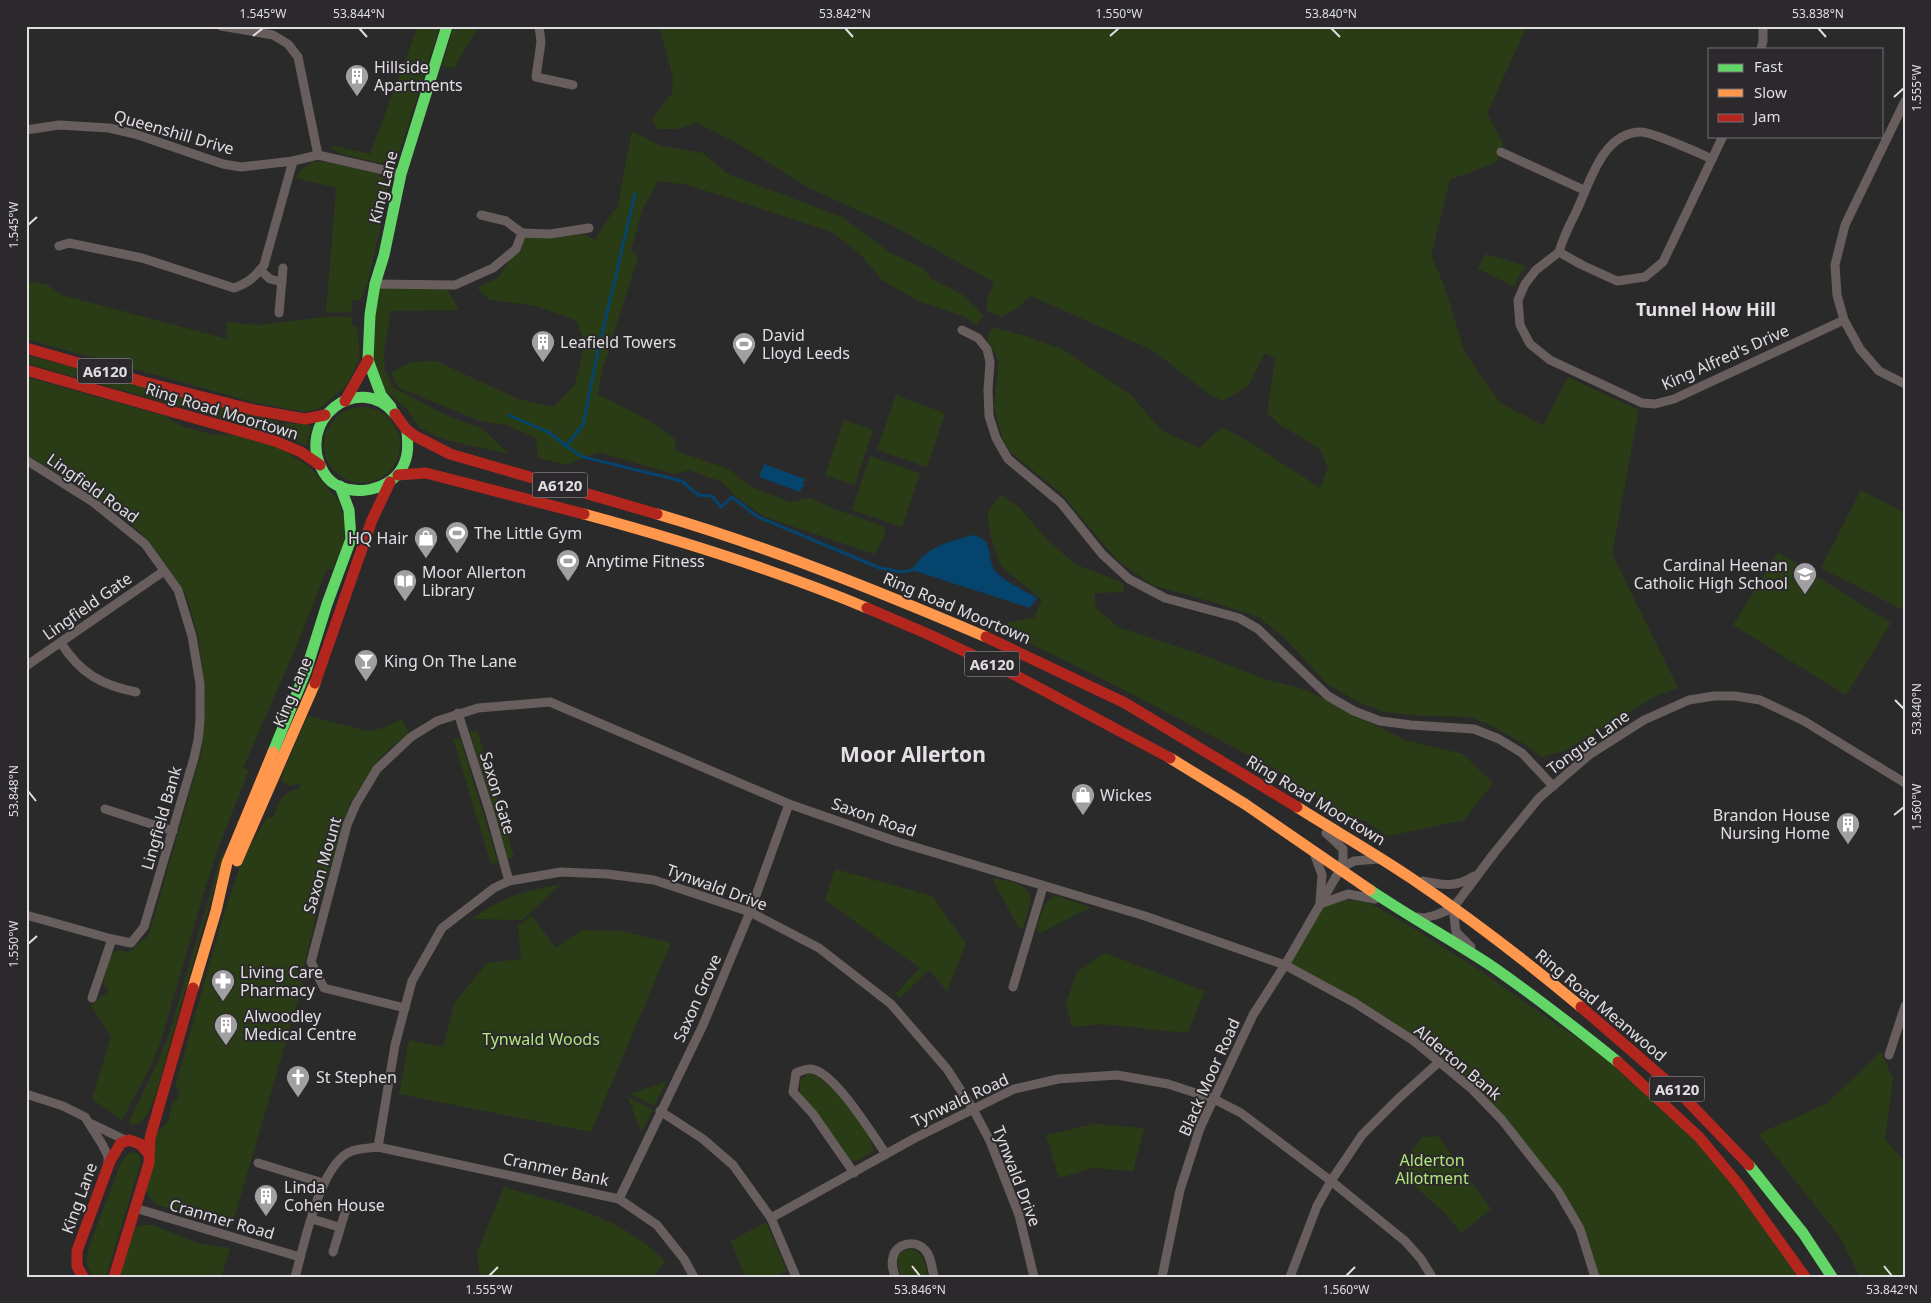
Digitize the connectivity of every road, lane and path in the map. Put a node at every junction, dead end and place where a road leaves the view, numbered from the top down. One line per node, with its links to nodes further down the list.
1 (221, 26): 11 (street)
2 (447, 26): 14 (main road, King Lane)
3 (539, 26): 6 (street)
4 (1762, 26): 5 (street)
5 (1761, 48)
6 (573, 85)
7 (1905, 101): 26 (street)
8 (26, 130): 13 (street, Queenshill Drive)
9 (1722, 138): 12 (street)
10 (1501, 152): 15 (street)
11 (318, 155): 13 (street, Queenshill Drive); 14 (street, Queenshill Drive)
12 (1712, 159): 15 (street); 20 (street)
13 (293, 161): 22 (street)
14 (401, 174): 24 (main road, King Lane)
15 (1584, 190): 20 (street)
16 (481, 215): 18 (street)
17 (588, 228): 18 (street)
18 (522, 233): 24 (street)
19 (59, 246): 22 (street)
20 (1559, 252): 26 (street, King Alfred's Drive)
21 (283, 268): 23 (street)
22 (260, 270): 23 (street)
23 (282, 282): 25 (street)
24 (375, 284): 29 (main road, King Lane)
25 (279, 313)
26 (1844, 320): 31 (street)
27 (962, 330): 47 (street)
28 (26, 348): 34 (main road, Ring Road Moortown / A6120)
29 (368, 360): 32 (main road, King Lane); 33 (main road, King Lane)
30 (26, 370): 37 (main road, Ring Road Moortown / A6120)
31 (1905, 384)
32 (345, 401): 33 (main road, A6120); 34 (main road, A6120)
33 (394, 411): 35 (main road, A6120)
34 (325, 415): 37 (main road)
35 (407, 431): 38 (main road); 50 (main road, Ring Road Moortown / A6120)
36 (26, 460): 40 (street, Lingfield Road)
37 (320, 465): 39 (main road, A6120)
38 (394, 479): 39 (main road, A6120); 52 (main road, A6120); 62 (main road, King Lane)
39 (340, 486): 62 (main road, King Lane)
40 (164, 571): 41 (street, Lingfield Road); 42 (street, Lingfield Gate)
41 (178, 590): 51 (street, Lingfield Bank)
42 (61, 643): 43 (street, Lingfield Gate); 44 (street)
43 (26, 666)
44 (136, 692)
45 (458, 713): 48 (street, Saxon Road); 57 (street, Saxon Gate); 72 (street, Saxon Mount)
46 (1905, 784): 47 (street, Tongue Lane)
47 (1553, 786): 55 (street, Tongue Lane)
48 (789, 804): 58 (street, Saxon Road); 63 (street, Saxon Grove)
49 (105, 809): 51 (street)
50 (1302, 811): 53 (main road, Ring Road Moortown / A6120); 54 (street)
51 (173, 831): 66 (street, Lingfield Bank)
52 (1312, 849): 54 (main road, A6120); 59 (street, Black Moor Road)
53 (1382, 859): 54 (street); 56 (main road, Ring Road Moortown / A6120)
54 (1341, 868): 59 (street, Black Moor Road); 60 (main road, A6120)
55 (1481, 871): 56 (street, Tongue Lane); 61 (street, Tongue Lane)
56 (1410, 878): 61 (main road, Ring Road Moortown / A6120)
57 (508, 881): 63 (street, Tynwald Drive); 72 (street, Tynwald Drive)
58 (1043, 887): 67 (street, Saxon Road); 69 (street)
59 (1320, 904): 60 (street); 67 (street, Black Moor Road)
60 (1397, 908): 65 (main road, A6120)
61 (1453, 908): 65 (street); 68 (street, Ring Road Meanwood); 111 (main road, Ring Road Meanwood / A6120)
62 (216, 911): 79 (main road, King Lane)
63 (750, 912): 77 (street, Tynwald Drive); 78 (street, Saxon Grove)
64 (26, 915): 66 (street, Lingfield Bank)
65 (1410, 916): 68 (main road, Ring Road Meanwood / A6120)
66 (112, 939): 70 (street)
67 (1285, 965): 74 (street, Alderton Bank); 76 (street, Black Moor Road)
68 (1492, 967): 110 (main road, Ring Road Meanwood / A6120)
69 (1013, 987)
70 (92, 998)
71 (1905, 1006): 73 (street)
72 (405, 1008): 82 (street, Tynwald Drive)
73 (1889, 1055)
74 (1439, 1062): 88 (street); 109 (street, Alderton Bank)
75 (26, 1094): 80 (street)
76 (1214, 1099): 77 (street, Tynwald Road); 88 (street, Tynwald Road); 106 (street, Black Moor Road)
77 (973, 1109): 84 (street, Tynwald Road); 105 (street, Tynwald Drive)
78 (660, 1111): 90 (street, Saxon Grove); 93 (street)
79 (157, 1117): 81 (main road, King Lane); 83 (main road, King Lane)
80 (89, 1123): 81 (street); 86 (street)
81 (129, 1140): 83 (main road); 86 (main road, King Lane)
82 (378, 1147): 89 (street); 90 (street, Cranmer Bank)
83 (149, 1154): 92 (main road, King Lane)
84 (886, 1154): 87 (street, Tynwald Road); 87 (street)
85 (258, 1163): 89 (street)
86 (108, 1165): 98 (main road, King Lane)
87 (854, 1173): 93 (street, Tynwald Road)
88 (1331, 1181): 107 (street); 108 (street, Tynwald Road)
89 (323, 1183): 94 (street)
90 (619, 1198): 101 (street, Cranmer Bank)
91 (347, 1206): 95 (street)
92 (135, 1208): 97 (street, Cranmer Road); 99 (main road, King Lane)
93 (771, 1218): 102 (street)
94 (312, 1219): 95 (street); 97 (street)
95 (340, 1228): 96 (street)
96 (333, 1252)
97 (300, 1257): 100 (street)
98 (83, 1277)
99 (114, 1277)
100 (295, 1277)
101 (694, 1277)
102 (796, 1277)
103 (895, 1277): 104 (street)
104 (934, 1277)
105 (1034, 1277)
106 (1162, 1277)
107 (1290, 1277)
108 (1432, 1277)
109 (1595, 1277)
110 (1805, 1277)
111 (1832, 1277)

